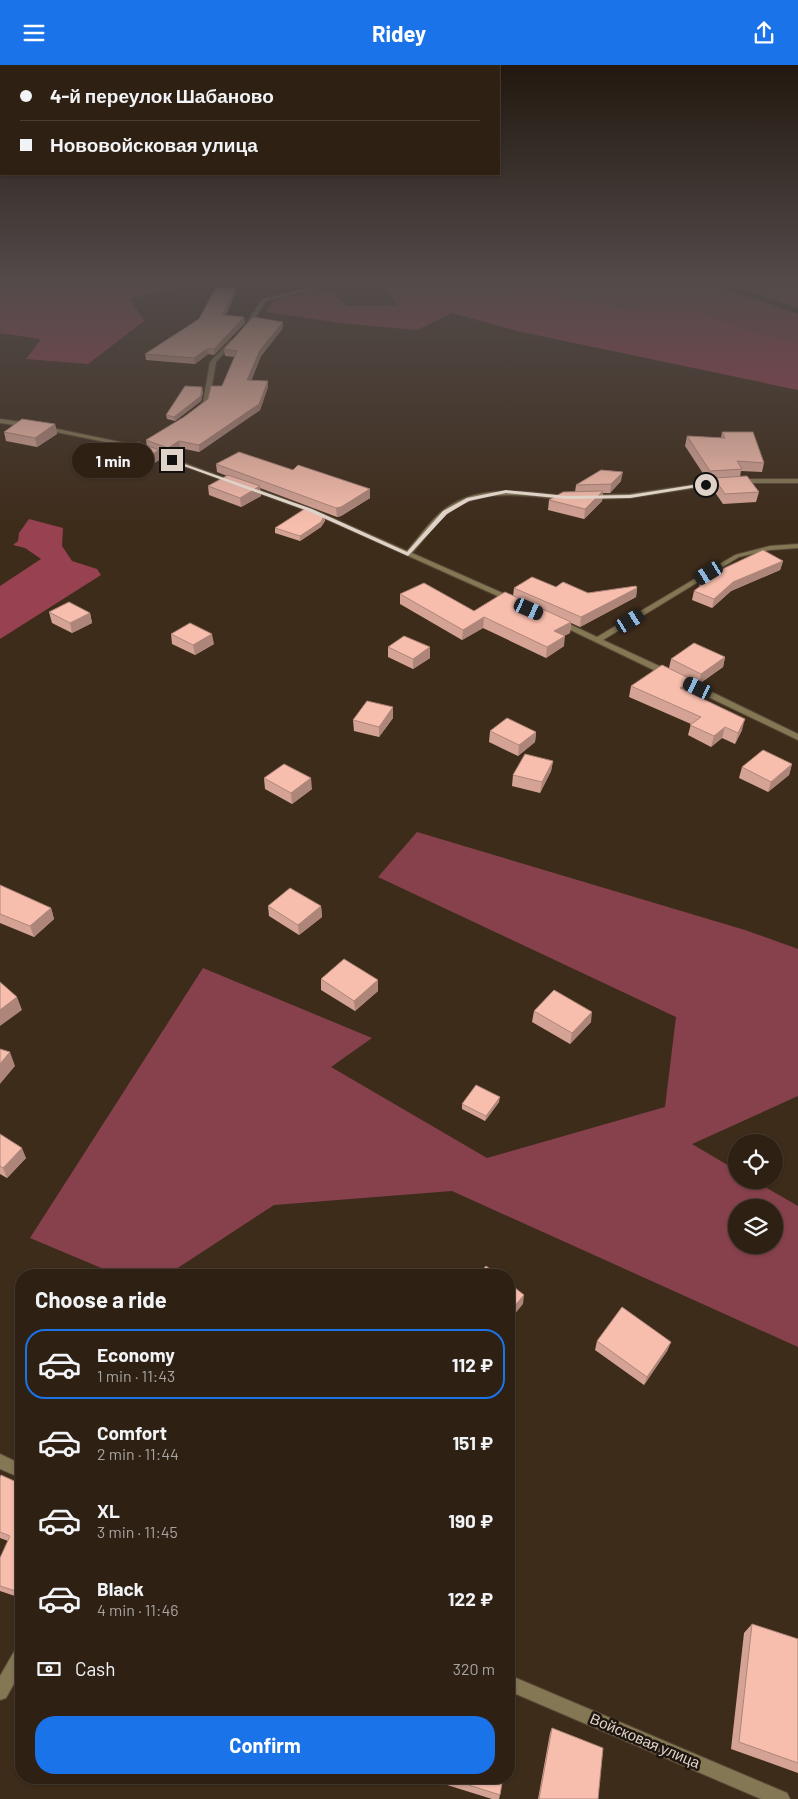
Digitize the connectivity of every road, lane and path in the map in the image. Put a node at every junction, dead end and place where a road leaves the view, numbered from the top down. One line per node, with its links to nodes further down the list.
1 (213, 363): 2 (street)
2 (195, 413)
3 (0, 421): 5 (street)
4 (144, 443): 5 (street)
5 (137, 447): 10 (street)
6 (798, 481): 8 (street)
7 (576, 497): 10 (street)
8 (585, 497)
9 (798, 546): 13 (street)
10 (408, 554): 11 (street)
11 (517, 603)
12 (553, 619): 13 (street)
13 (598, 640): 14 (street)
14 (798, 737)
15 (0, 1461): 16 (street)
16 (15, 1468)
17 (15, 1666): 19 (street)
18 (515, 1686): 20 (street, Войсковая улица)
19 (0, 1692)
20 (781, 1799)

